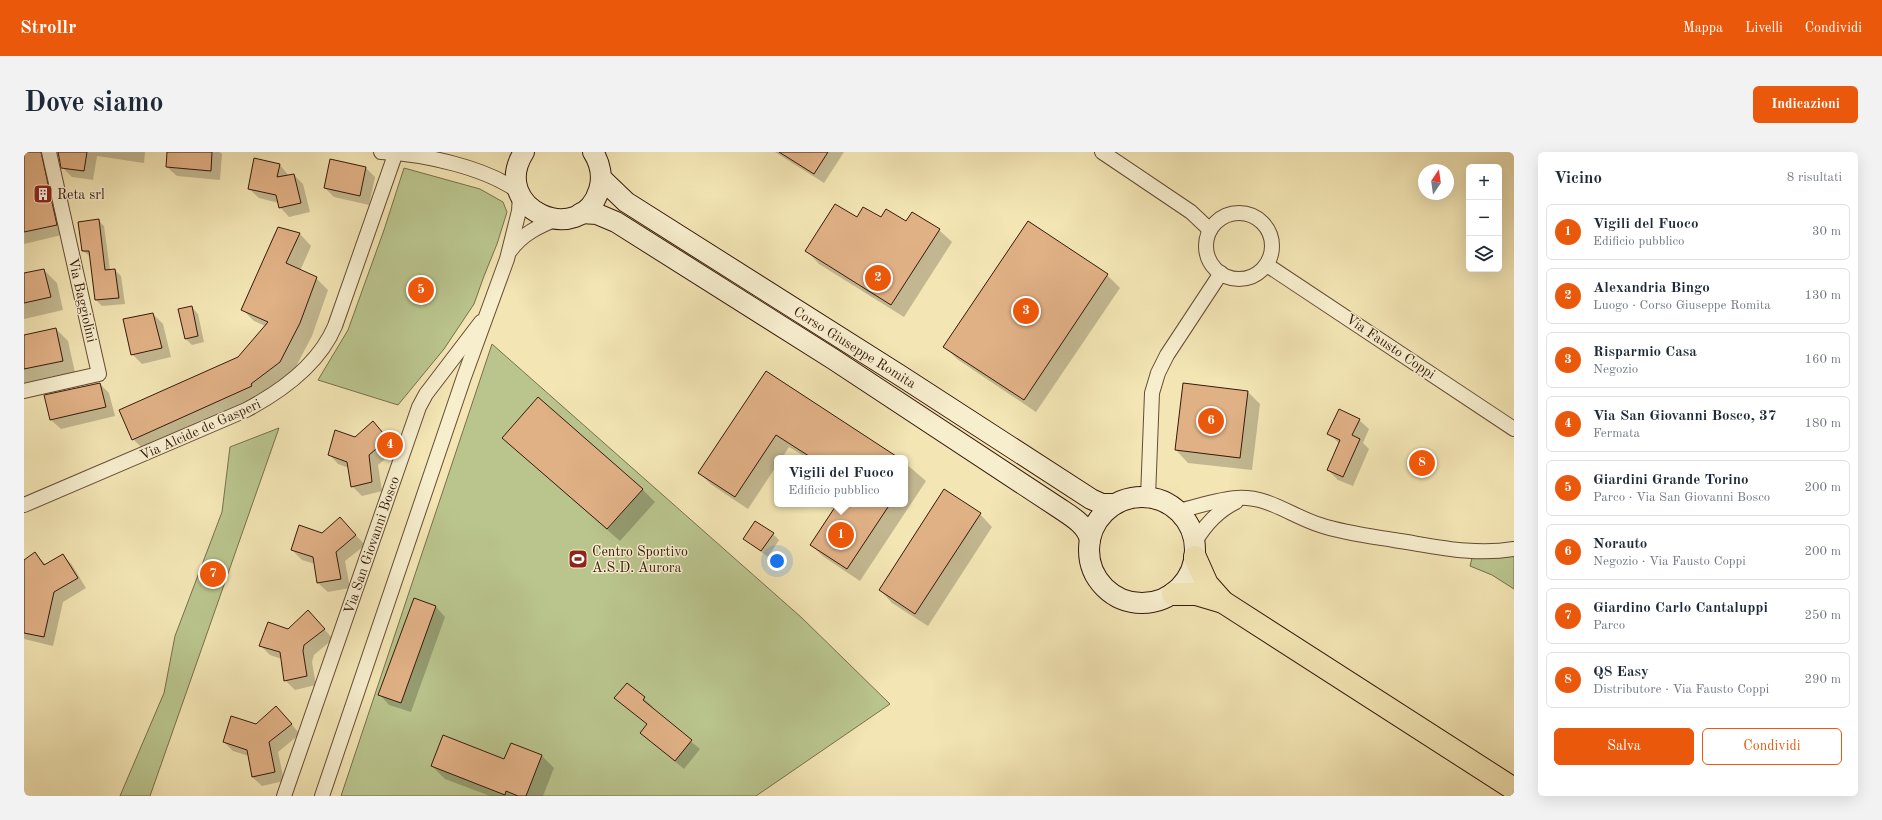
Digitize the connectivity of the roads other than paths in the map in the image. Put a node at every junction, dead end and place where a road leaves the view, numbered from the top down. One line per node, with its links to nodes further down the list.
1 (49, 152): 15 (street, Via Baggiolini)
2 (381, 152): 3 (street)
3 (396, 152): 7 (street); 20 (street, Via Alcide de Gasperi)
4 (524, 152): 7 (main road)
5 (1102, 152): 10 (street)
6 (597, 161): 8 (main road); 19 (main road, Corso Giuseppe Romita)
7 (520, 193): 9 (main road); 11 (street)
8 (581, 213): 9 (main road); 22 (main road, Corso Giuseppe Romita)
9 (557, 219): 11 (street)
10 (1210, 230): 12 (street); 13 (street)
11 (507, 259): 14 (street, Via San Giovanni Bosco)
12 (1267, 265): 13 (street); 16 (street, Via Fausto Coppi)
13 (1220, 273): 17 (street)
14 (489, 310): 28 (street, Via San Giovanni Bosco); 29 (street, Via San Giovanni Bosco)
15 (24, 391)
16 (1514, 428)
17 (1148, 497): 19 (main road); 21 (main road)
18 (1246, 498): 21 (street); 23 (street); 24 (street)
19 (1115, 504): 22 (main road)
20 (24, 505)
21 (1178, 511): 23 (main road)
22 (1090, 540): 25 (main road)
23 (1195, 549): 25 (main road); 26 (highway)
24 (1514, 549)
25 (1172, 594): 26 (highway)
26 (1223, 602): 27 (highway)
27 (1514, 789)
28 (284, 796)
29 (322, 796)

